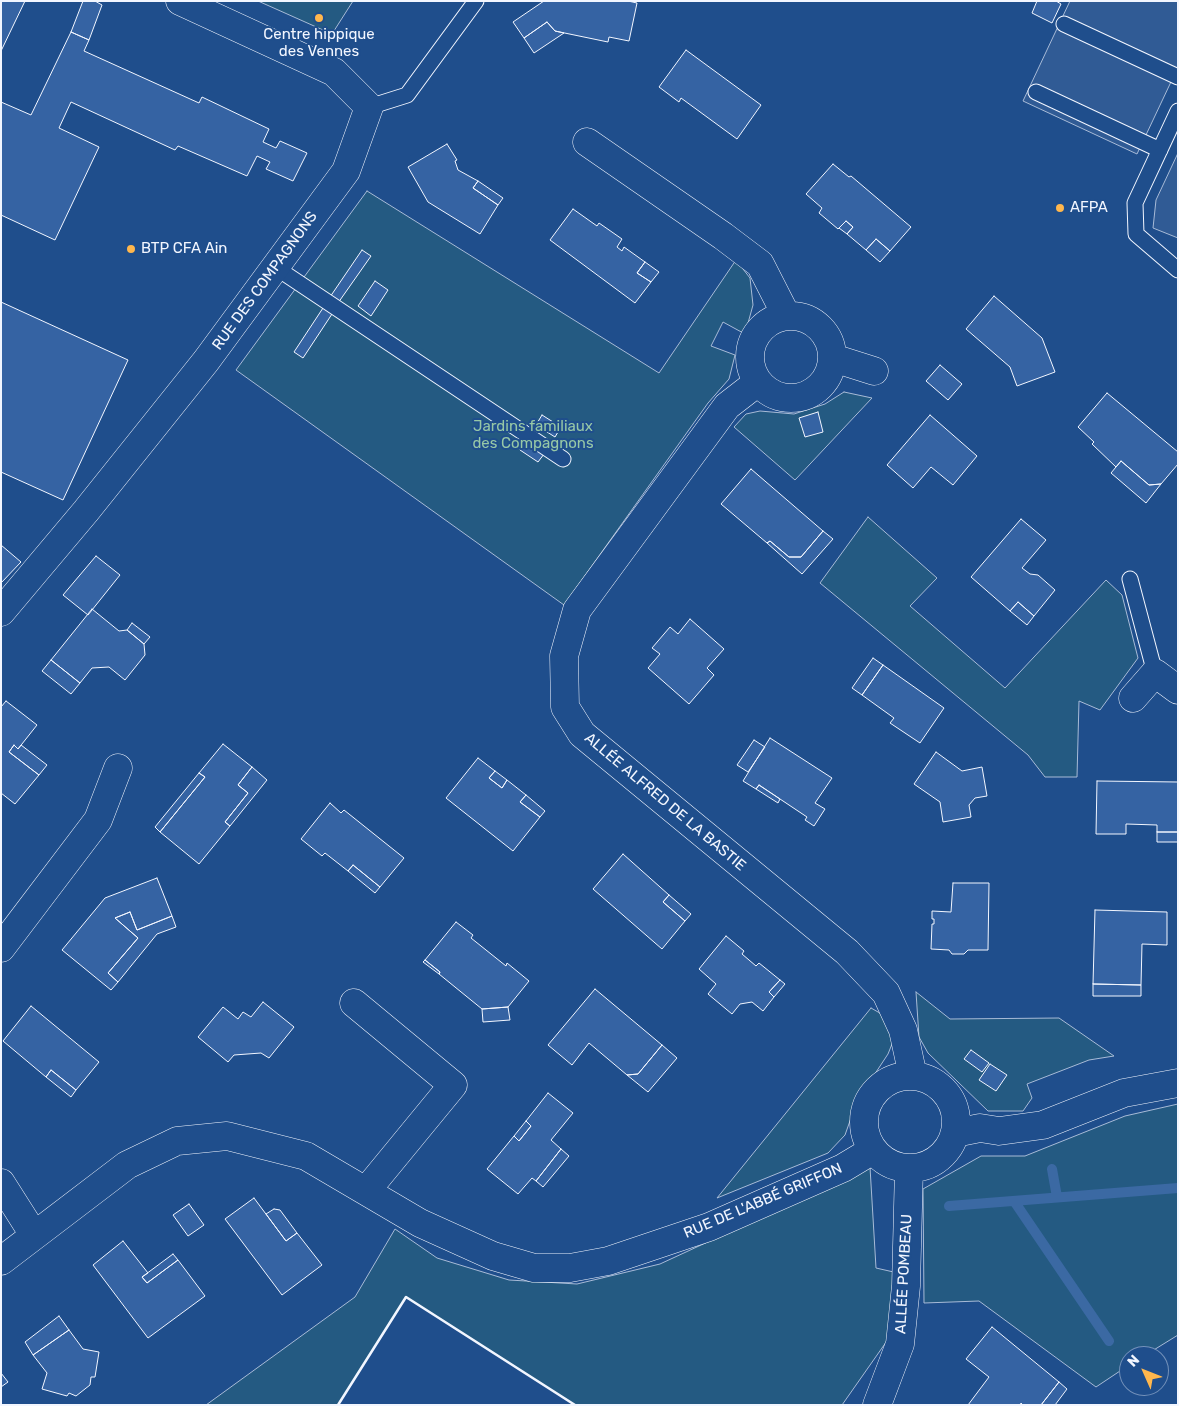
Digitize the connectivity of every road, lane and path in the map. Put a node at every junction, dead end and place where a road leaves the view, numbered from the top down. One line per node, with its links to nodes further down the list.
1 (180, 1): 6 (street)
2 (476, 1): 6 (lane)
3 (1064, 24): 4 (lane)
4 (1178, 77)
5 (1036, 92): 9 (lane)
6 (369, 107): 11 (street, RUE DES COMPAGNONS)
7 (1178, 111): 9 (lane)
8 (587, 142): 12 (street)
9 (1160, 150): 10 (lane)
10 (1177, 266)
11 (275, 267): 16 (lane); 18 (street, RUE DES COMPAGNONS)
12 (786, 316): 13 (street); 15 (street)
13 (833, 358): 14 (street); 15 (street)
14 (874, 371)
15 (758, 382): 25 (street, ALLÉE ALFRED DE LA BASTIE)
16 (563, 459)
17 (1130, 579): 19 (lane)
18 (1, 612)
19 (1154, 674): 20 (street); 21 (street)
20 (1178, 690)
21 (1133, 698)
22 (118, 768): 23 (street)
23 (1, 948)
24 (354, 1003): 31 (street)
25 (913, 1076): 27 (street); 28 (street)
26 (1178, 1083): 27 (street)
27 (955, 1133): 29 (street)
28 (873, 1150): 29 (street); 31 (street, RUE DE L'ABBÉ GRIFFON)
29 (909, 1168): 34 (street, ALLÉE POMBEAU)
30 (1, 1183): 32 (street)
31 (366, 1192): 32 (street, RUE DE L'ABBÉ GRIFFON)
32 (34, 1235): 33 (street, RUE DE L'ABBÉ GRIFFON)
33 (1, 1261)
34 (877, 1405)

